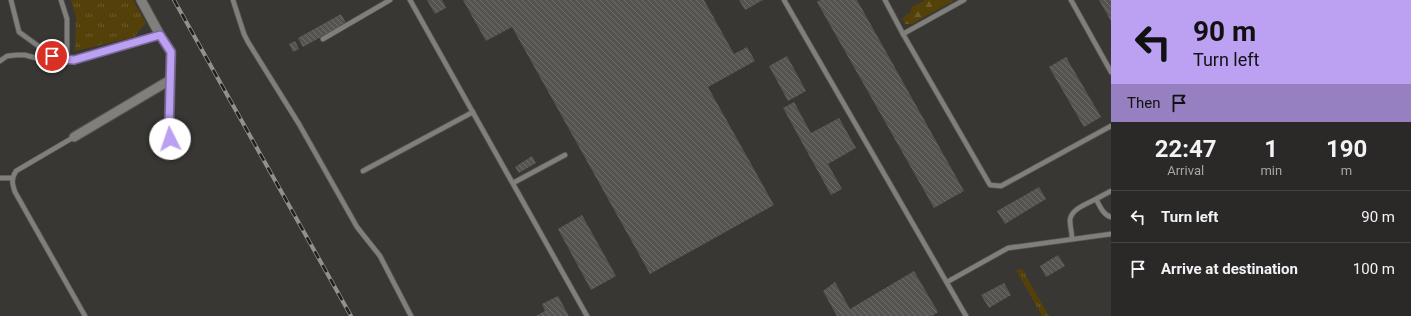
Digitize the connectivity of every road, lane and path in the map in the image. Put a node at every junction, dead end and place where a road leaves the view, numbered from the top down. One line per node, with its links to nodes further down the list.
1 (11, 0): 14 (lane)
2 (61, 0): 14 (lane)
3 (141, 0): 12 (street)
4 (233, 0): 35 (lane)
5 (390, 0): 13 (lane)
6 (410, 0): 19 (lane)
7 (885, 0): 11 (lane)
8 (964, 0): 11 (lane)
9 (1071, 0): 17 (lane)
10 (786, 1): 33 (lane)
11 (903, 34): 20 (lane)
12 (160, 35): 15 (lane); 18 (street)
13 (323, 39)
14 (62, 55): 15 (lane)
15 (74, 60): 16 (lane)
16 (0, 61)
17 (1111, 72)
18 (170, 80): 21 (street); 22 (street)
19 (473, 112): 24 (lane); 27 (lane)
20 (1111, 126)
21 (74, 137): 26 (lane)
22 (176, 149)
23 (566, 155): 27 (lane)
24 (363, 171)
25 (0, 178): 26 (lane)
26 (12, 178): 34 (lane)
27 (513, 183): 36 (lane)
28 (1111, 191): 29 (lane)
29 (1096, 199): 30 (lane); 32 (lane)
30 (1111, 217)
31 (1111, 234): 32 (lane)
32 (1072, 239): 33 (lane)
33 (947, 282): 37 (lane)
34 (85, 316)
35 (411, 316)
36 (587, 316)
37 (966, 316)

